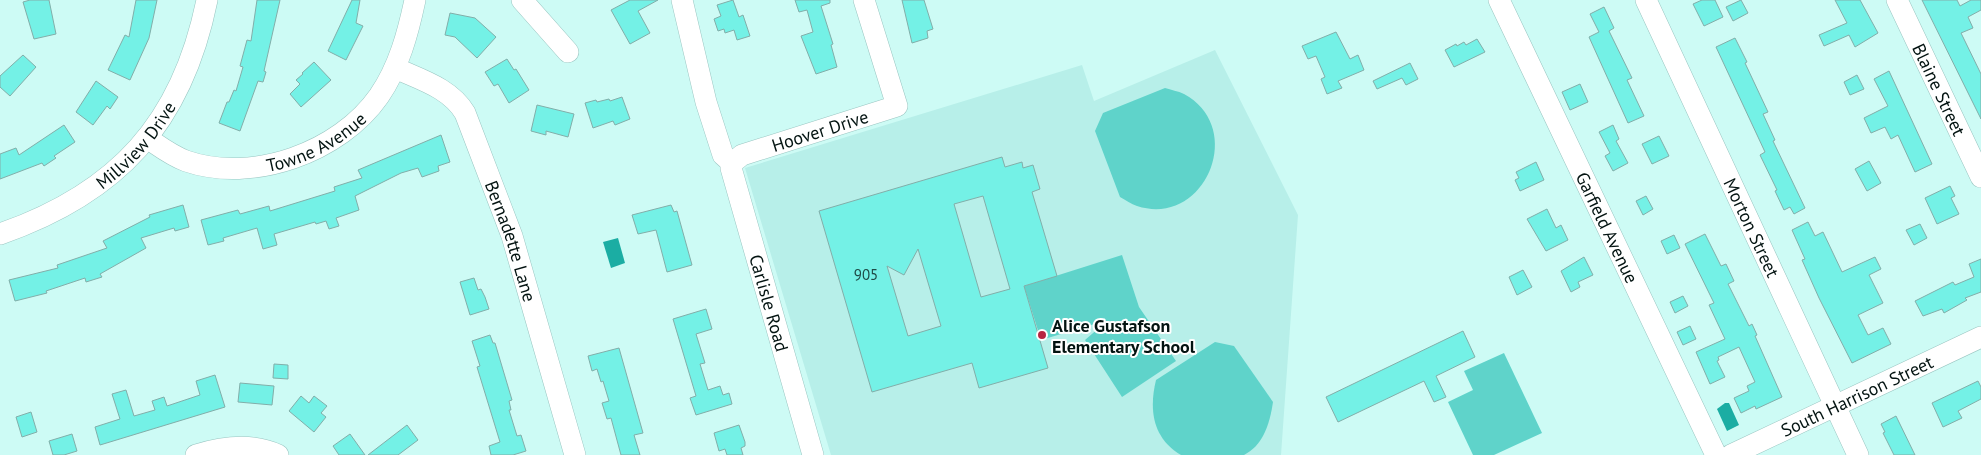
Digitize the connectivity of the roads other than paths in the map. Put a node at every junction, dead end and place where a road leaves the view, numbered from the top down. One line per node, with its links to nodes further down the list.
1 (207, 0): 11 (street, Millview Drive)
2 (415, 0): 10 (street, Towne Avenue)
3 (522, 0): 9 (street)
4 (864, 0): 12 (street, Hoover Drive)
5 (1499, 0): 21 (street, Garfield Avenue)
6 (1646, 0): 16 (street, Morton Street)
7 (1897, 0): 13 (street, Blaine Street)
8 (687, 5): 12 (street)
9 (568, 52)
10 (395, 68): 11 (street, Towne Avenue); 19 (street, Bernadette Lane)
11 (147, 138): 14 (street, Millview Drive)
12 (737, 159): 20 (street, Carlisle Road)
13 (1981, 177)
14 (0, 234)
15 (1981, 337): 16 (street, South Harrison Street)
16 (1835, 406): 22 (street, South Harrison Street); 23 (street, Morton Street)
17 (196, 455): 18 (street)
18 (278, 455)
19 (575, 455)
20 (813, 455)
21 (1716, 455)
22 (1731, 455)
23 (1858, 455)

